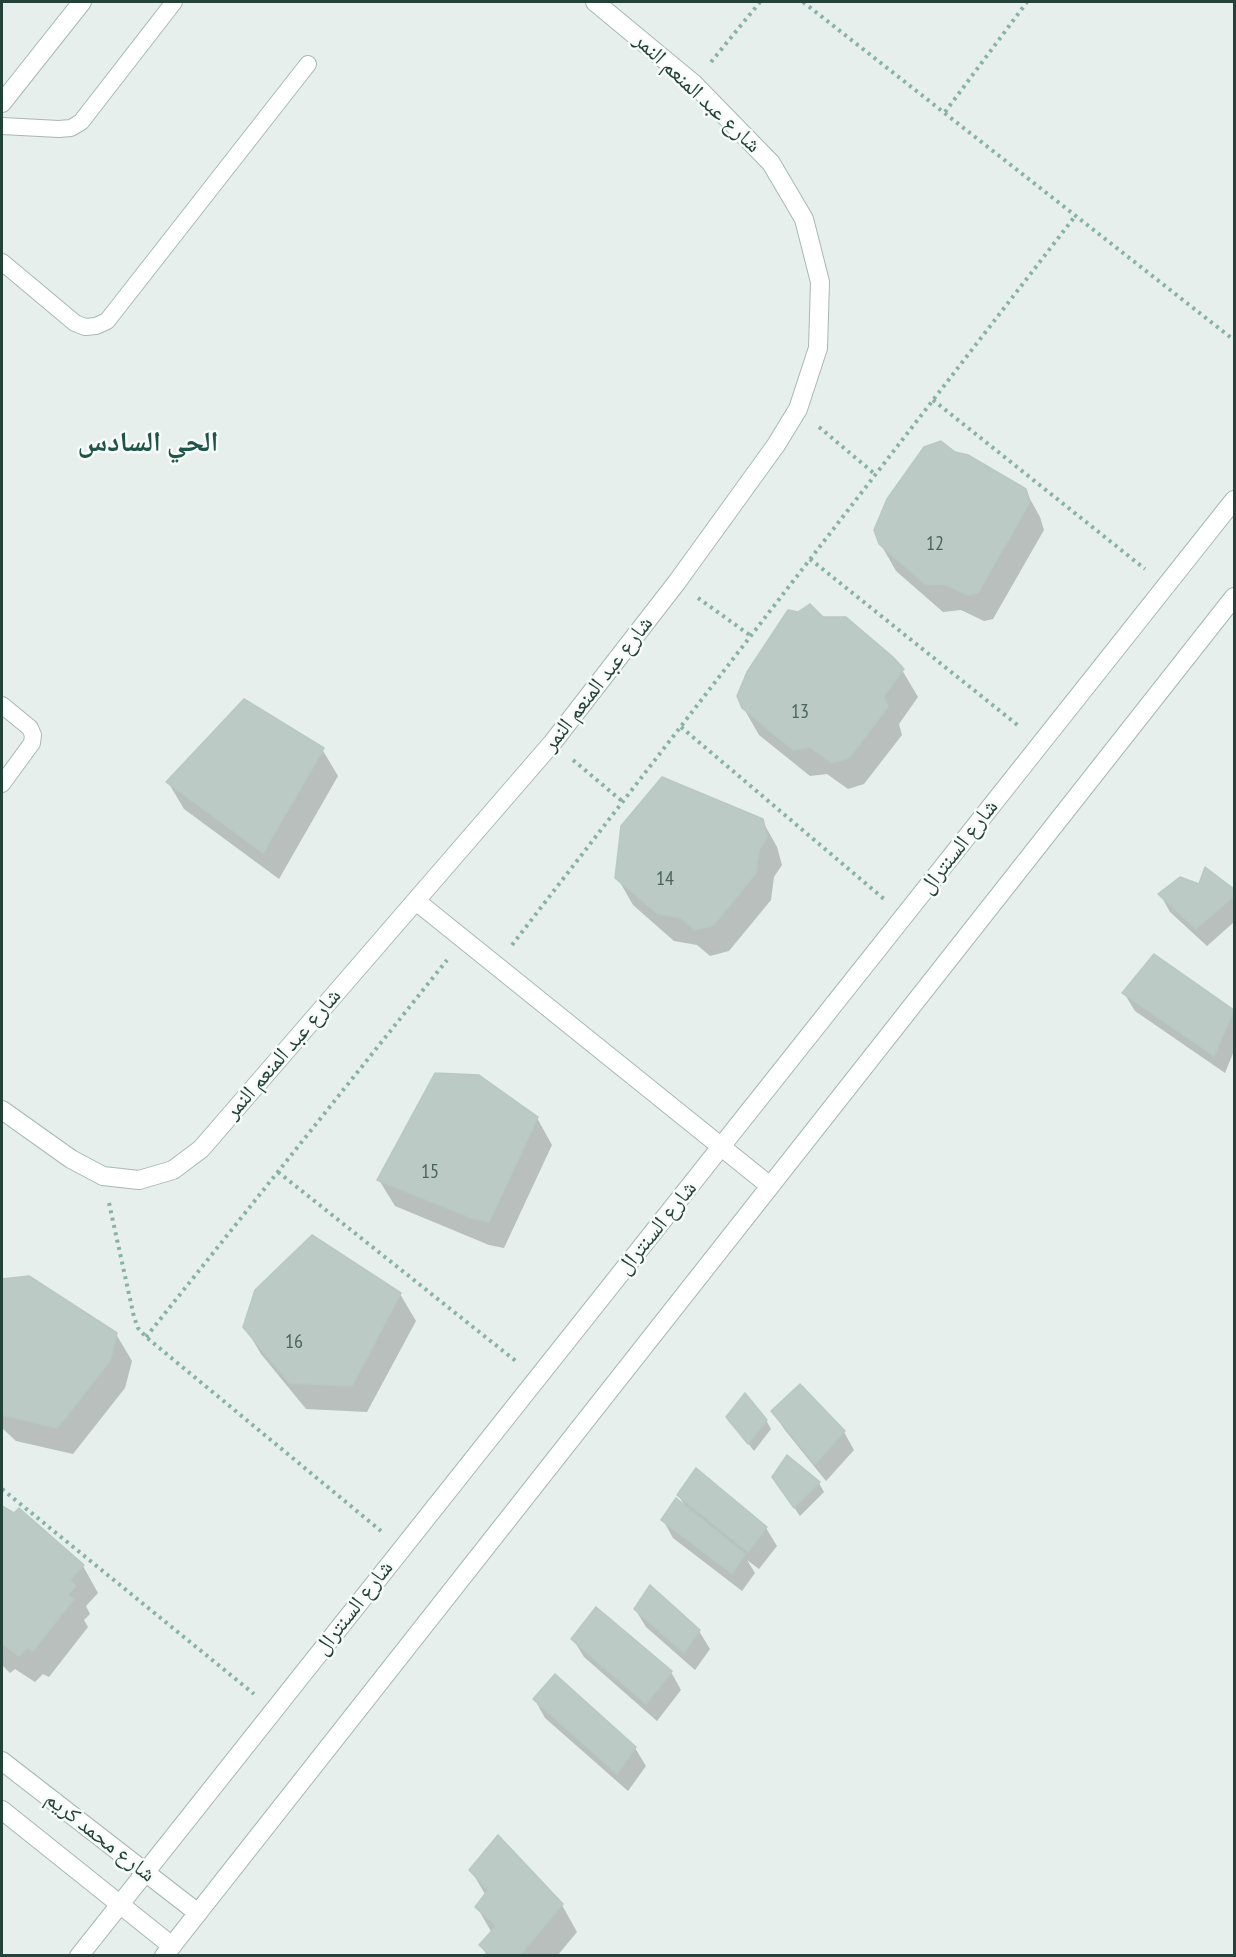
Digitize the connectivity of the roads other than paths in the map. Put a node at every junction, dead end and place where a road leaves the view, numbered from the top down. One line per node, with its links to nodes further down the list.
1 (82, 2): 5 (street)
2 (174, 2): 6 (lane)
3 (595, 2): 12 (street, شارع عبد المنعم النمر)
4 (308, 64): 7 (lane)
5 (2, 103)
6 (2, 126)
7 (2, 262)
8 (1234, 500): 14 (street, شارع السنترال)
9 (1234, 597): 15 (street)
10 (2, 705): 11 (lane)
11 (2, 784)
12 (416, 901): 13 (street, شارع عبد المنعم النمر); 14 (street)
13 (2, 1110)
14 (721, 1147): 15 (street); 18 (street, شارع السنترال)
15 (770, 1186): 20 (street)
16 (2, 1761): 18 (street, شارع محمد كريم)
17 (2, 1810): 19 (street, شارع محمد كريم)
18 (144, 1872): 19 (street, شارع السنترال); 20 (street, شارع محمد كريم)
19 (120, 1905): 21 (street, شارع محمد كريم); 22 (street, شارع السنترال)
20 (198, 1913): 21 (street)
21 (168, 1951)
22 (79, 1956)

